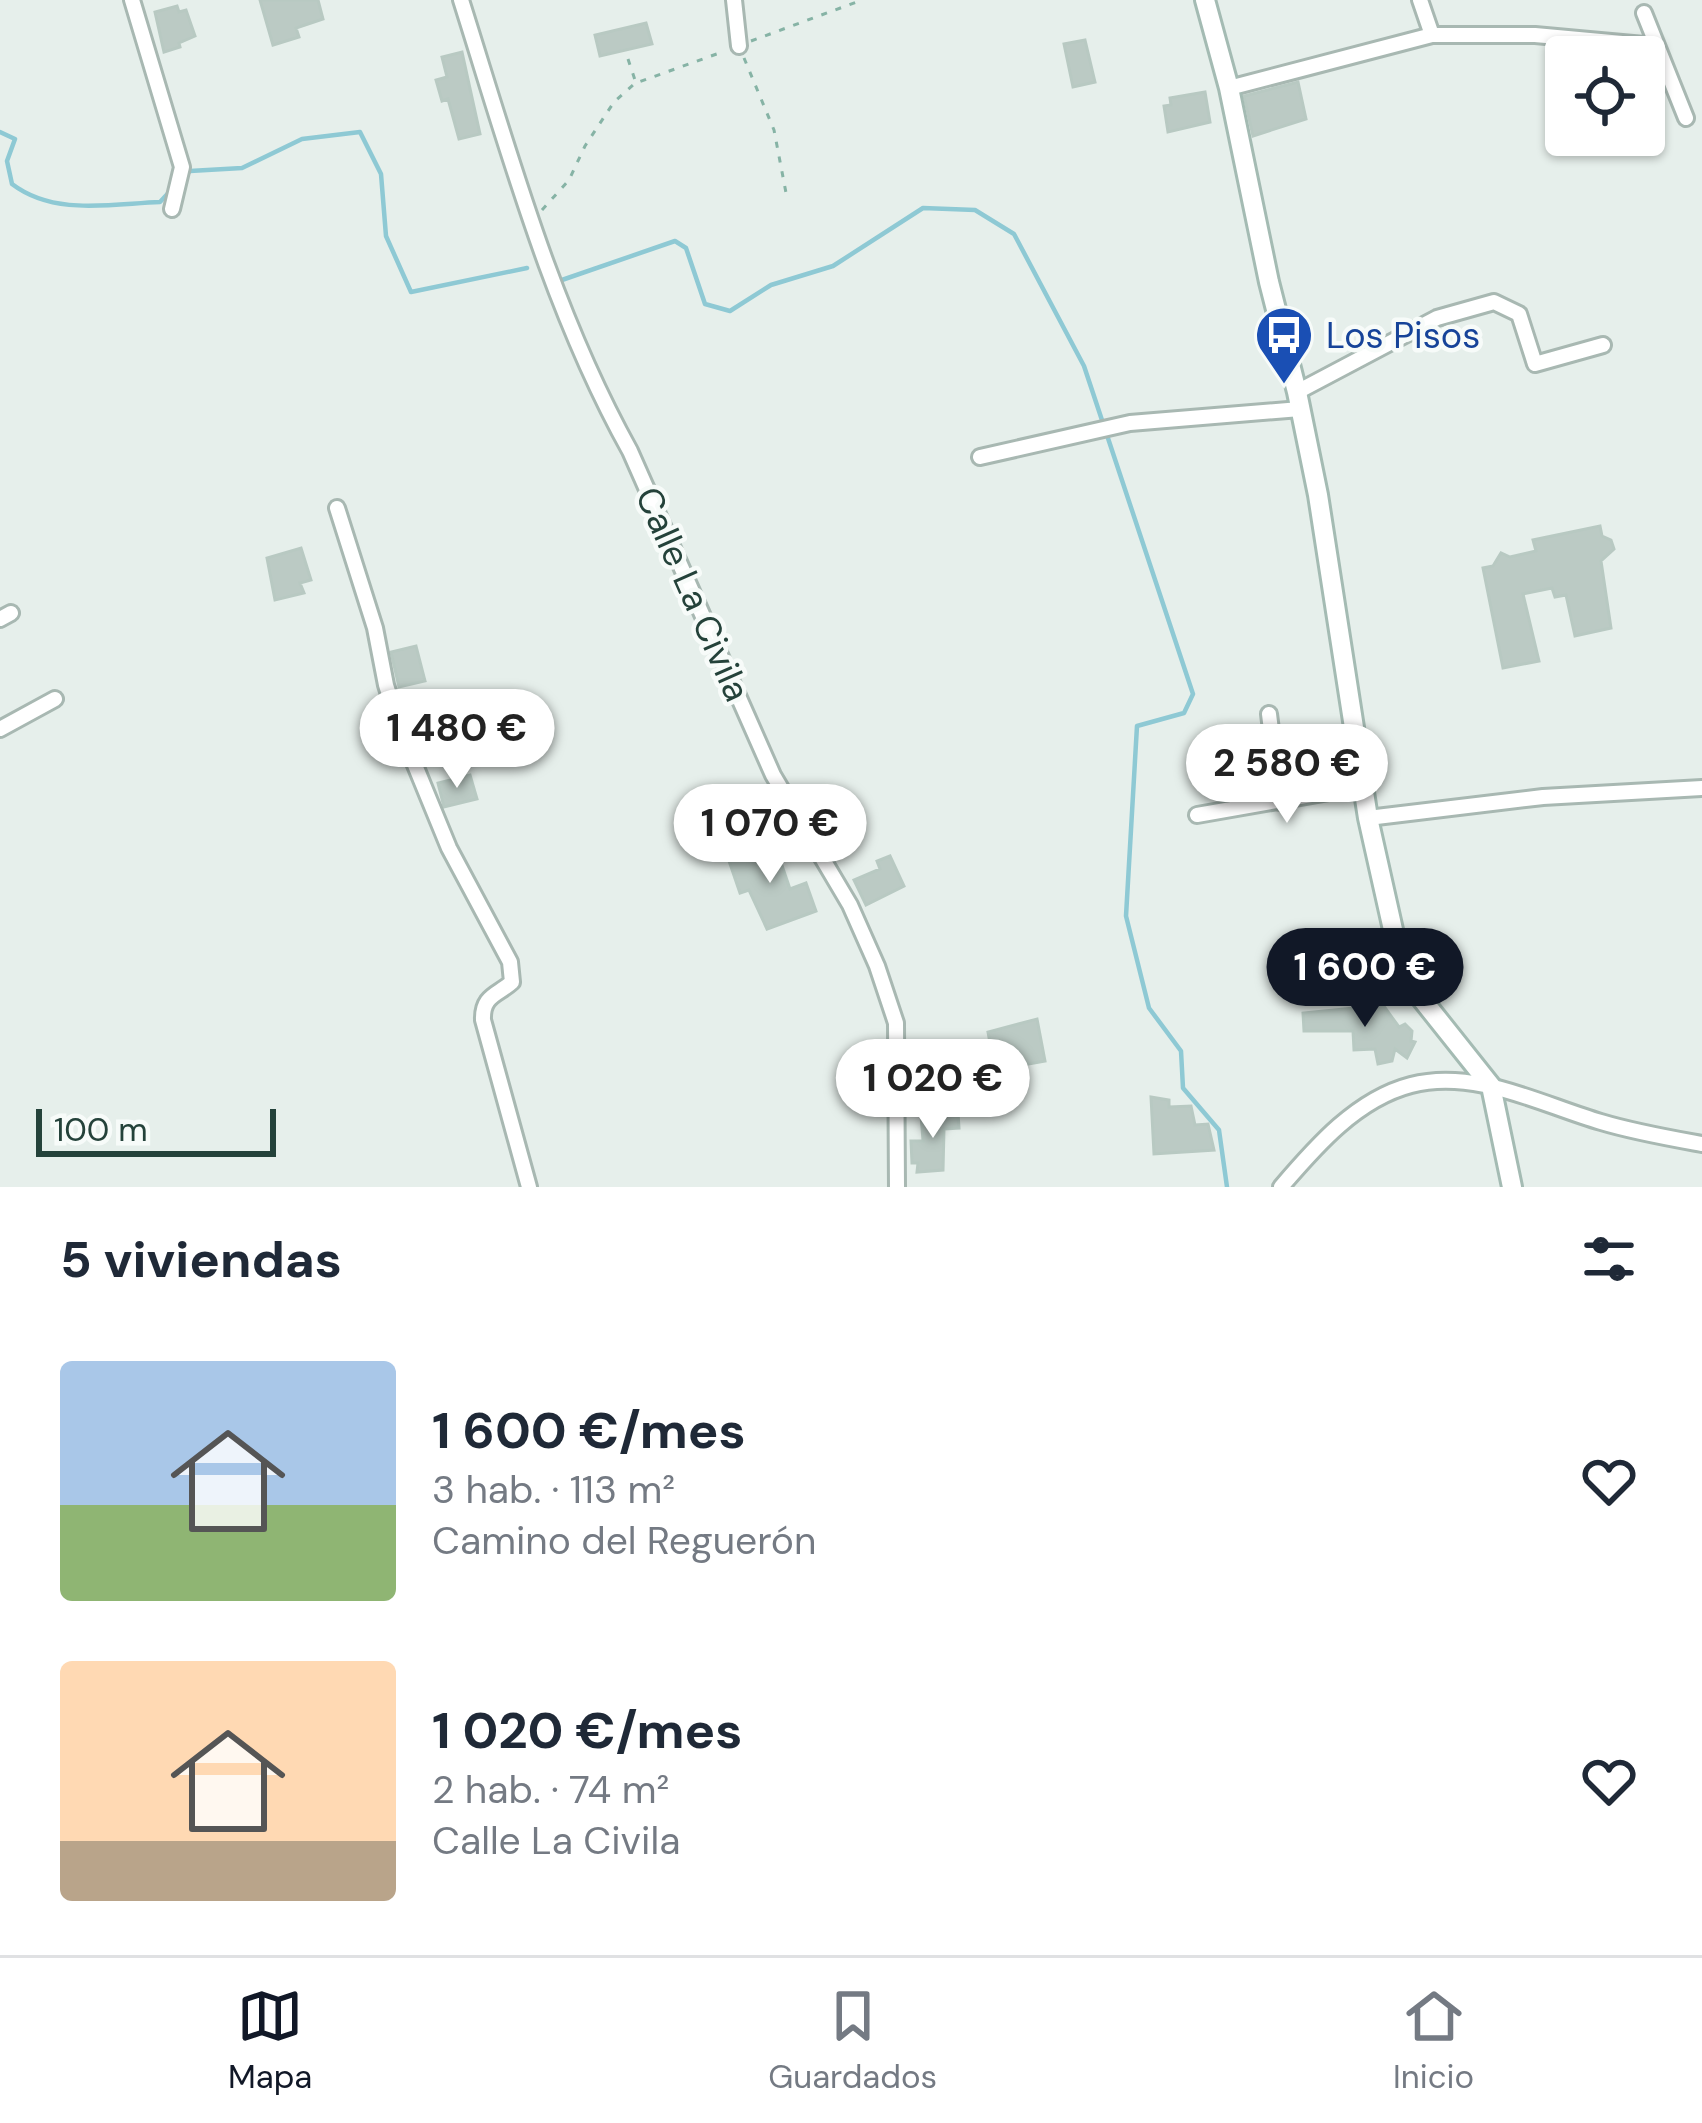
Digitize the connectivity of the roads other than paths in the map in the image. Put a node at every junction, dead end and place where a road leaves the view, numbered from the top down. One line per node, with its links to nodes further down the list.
1 (132, 0): 14 (street)
2 (461, 0): 30 (street, Calle La Civila)
3 (734, 0): 10 (street)
4 (1204, 0): 12 (main road)
5 (1420, 0): 7 (street)
6 (1644, 13): 9 (street)
7 (1432, 35): 8 (street); 12 (street)
8 (1545, 36)
9 (1652, 36)
10 (739, 46)
11 (1665, 69): 13 (street)
12 (1229, 88): 16 (main road)
13 (1686, 118)
14 (172, 209)
15 (1604, 345): 16 (street)
16 (1298, 401): 17 (street); 22 (main road)
17 (980, 457)
18 (338, 508): 29 (street)
19 (55, 699): 21 (street)
20 (1269, 714): 24 (street)
21 (0, 729)
22 (1363, 787): 24 (street); 26 (main road)
23 (1702, 788): 26 (street)
24 (1280, 802): 25 (street)
25 (1197, 815)
26 (1368, 818): 27 (main road)
27 (1490, 1086): 28 (street); 31 (street); 32 (main road)
28 (1702, 1144)
29 (529, 1187)
30 (898, 1187)
31 (1281, 1187)
32 (1512, 1187)

